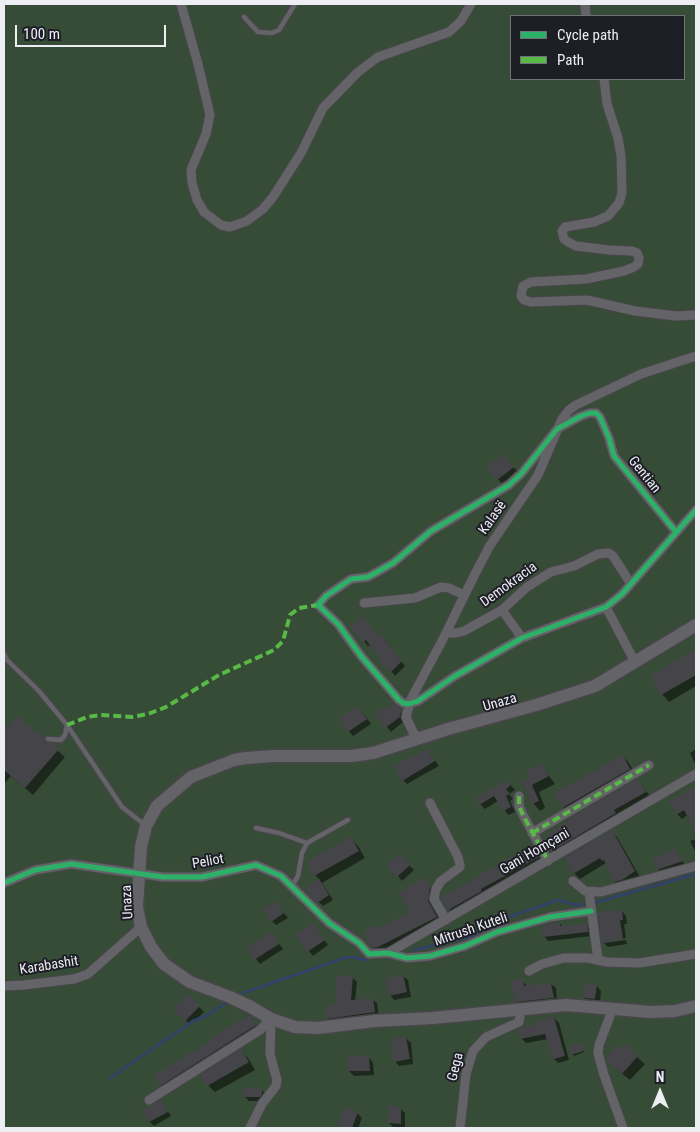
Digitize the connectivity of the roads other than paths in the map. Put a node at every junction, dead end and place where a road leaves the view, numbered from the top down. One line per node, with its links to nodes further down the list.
1 (181, 4): 3 (street)
2 (295, 4): 4 (lane)
3 (471, 4)
4 (244, 17)
5 (604, 80): 6 (street)
6 (696, 315)
7 (696, 356): 8 (street, Kalasë)
8 (557, 429): 10 (street, Gentian); 12 (street, Kalasë); 21 (street)
9 (695, 513): 10 (street)
10 (676, 532): 11 (street)
11 (631, 584): 14 (street); 15 (street, Demokracia)
12 (464, 595): 13 (street); 17 (street, Kalasë)
13 (364, 603)
14 (606, 606): 18 (street); 20 (street)
15 (502, 610): 17 (street, Demokracia); 18 (street)
16 (696, 625): 20 (main road, Unaza)
17 (446, 633): 21 (street, Kalasë)
18 (522, 638): 21 (street)
19 (4, 654): 22 (lane)
20 (635, 662): 24 (main road, Unaza)
21 (409, 704): 24 (street)
22 (67, 725): 23 (lane); 30 (lane)
23 (48, 739)
24 (419, 739): 30 (main road, Unaza)
25 (649, 765): 32 (street)
26 (696, 774): 34 (street, Gani Homçani)
27 (519, 796): 32 (street)
28 (430, 803): 42 (street)
29 (348, 820): 33 (lane)
30 (146, 826): 36 (main road, Unaza)
31 (256, 828): 33 (lane)
32 (532, 833): 34 (street)
33 (307, 843): 39 (lane)
34 (548, 861): 42 (street, Gani Homçani)
35 (696, 866): 40 (street)
36 (138, 872): 38 (street, Peliot); 39 (street, Peliot); 43 (main road, Unaza)
37 (573, 881): 40 (street)
38 (4, 883)
39 (292, 886): 44 (street, Peliot)
40 (589, 892): 41 (street)
41 (591, 911): 44 (street, Mitrush Kuteli); 46 (street)
42 (446, 920): 44 (street, Gani Homçani)
43 (141, 927): 48 (street, Karabashit); 52 (main road, Unaza)
44 (388, 953)
45 (696, 954): 46 (street)
46 (598, 960): 47 (street)
47 (529, 971)
48 (4, 986)
49 (696, 1006): 50 (main road, Unaza)
50 (613, 1008): 51 (main road, Unaza); 56 (street)
51 (522, 1009): 52 (main road, Unaza); 55 (street, Gega)
52 (271, 1019): 53 (street); 54 (street)
53 (149, 1100)
54 (250, 1128)
55 (460, 1128)
56 (623, 1128)

